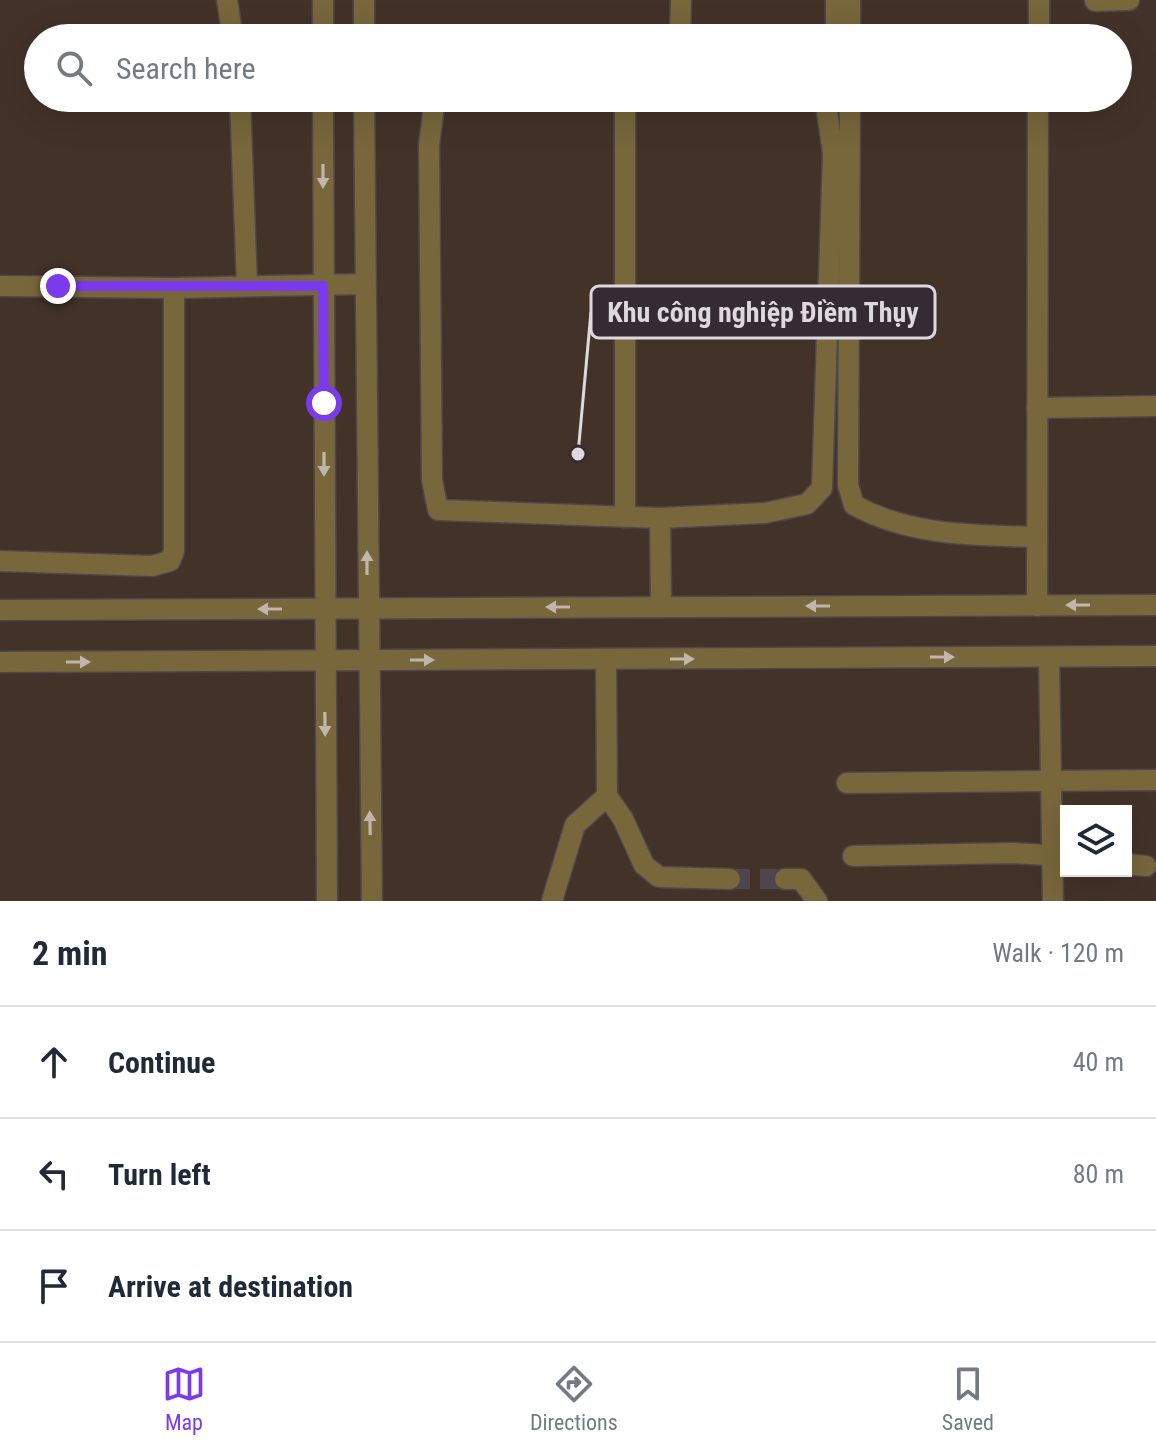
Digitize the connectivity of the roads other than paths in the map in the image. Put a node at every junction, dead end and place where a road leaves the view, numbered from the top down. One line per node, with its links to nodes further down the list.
1 (227, 0): 10 (street)
2 (323, 0): 11 (street)
3 (364, 0): 12 (street)
4 (681, 0): 13 (street)
5 (836, 0): 14 (street)
6 (850, 0): 15 (street)
7 (1039, 0): 16 (street)
8 (1129, 0): 9 (street)
9 (1095, 1)
10 (231, 24)
11 (323, 24)
12 (364, 24)
13 (680, 24)
14 (836, 24)
15 (850, 24)
16 (1039, 24)
17 (241, 112): 27 (street)
18 (323, 112): 28 (street, one-way to 28)
19 (364, 112): 25 (street)
20 (434, 112): 32 (street)
21 (625, 112): 32 (street)
22 (827, 112): 33 (street)
23 (850, 112): 34 (street)
24 (1038, 112): 31 (street)
25 (365, 284): 28 (street); 40 (street, one-way to 25)
26 (0, 286): 29 (street)
27 (247, 286): 28 (street); 29 (street)
28 (323, 286): 39 (street, one-way to 39)
29 (174, 288): 35 (street)
30 (1156, 406): 31 (street)
31 (1037, 408): 34 (street)
32 (625, 517): 33 (street)
33 (660, 518): 38 (street)
34 (1037, 537): 37 (street)
35 (0, 561)
36 (1156, 605): 37 (street, one-way to 37)
37 (1037, 606): 38 (street, one-way to 38)
38 (661, 607): 40 (street, one-way to 40)
39 (324, 608): 40 (street); 41 (street, one-way to 41); 45 (street)
40 (367, 608): 46 (street)
41 (0, 610)
42 (1156, 656): 43 (street)
43 (1049, 657): 44 (street, one-way to 43); 48 (street)
44 (606, 659): 46 (street, one-way to 44); 51 (street)
45 (324, 660): 46 (street); 47 (street, one-way to 45); 56 (street, one-way to 56)
46 (367, 660): 57 (street, one-way to 46)
47 (0, 662)
48 (1052, 780): 49 (street); 50 (street); 53 (street)
49 (1156, 780)
50 (847, 783)
51 (607, 796): 54 (street); 58 (street)
52 (853, 856): 53 (street)
53 (1060, 856): 60 (street)
54 (730, 879)
55 (785, 879): 59 (street)
56 (327, 901)
57 (372, 901)
58 (552, 901)
59 (817, 901)
60 (1053, 901)

